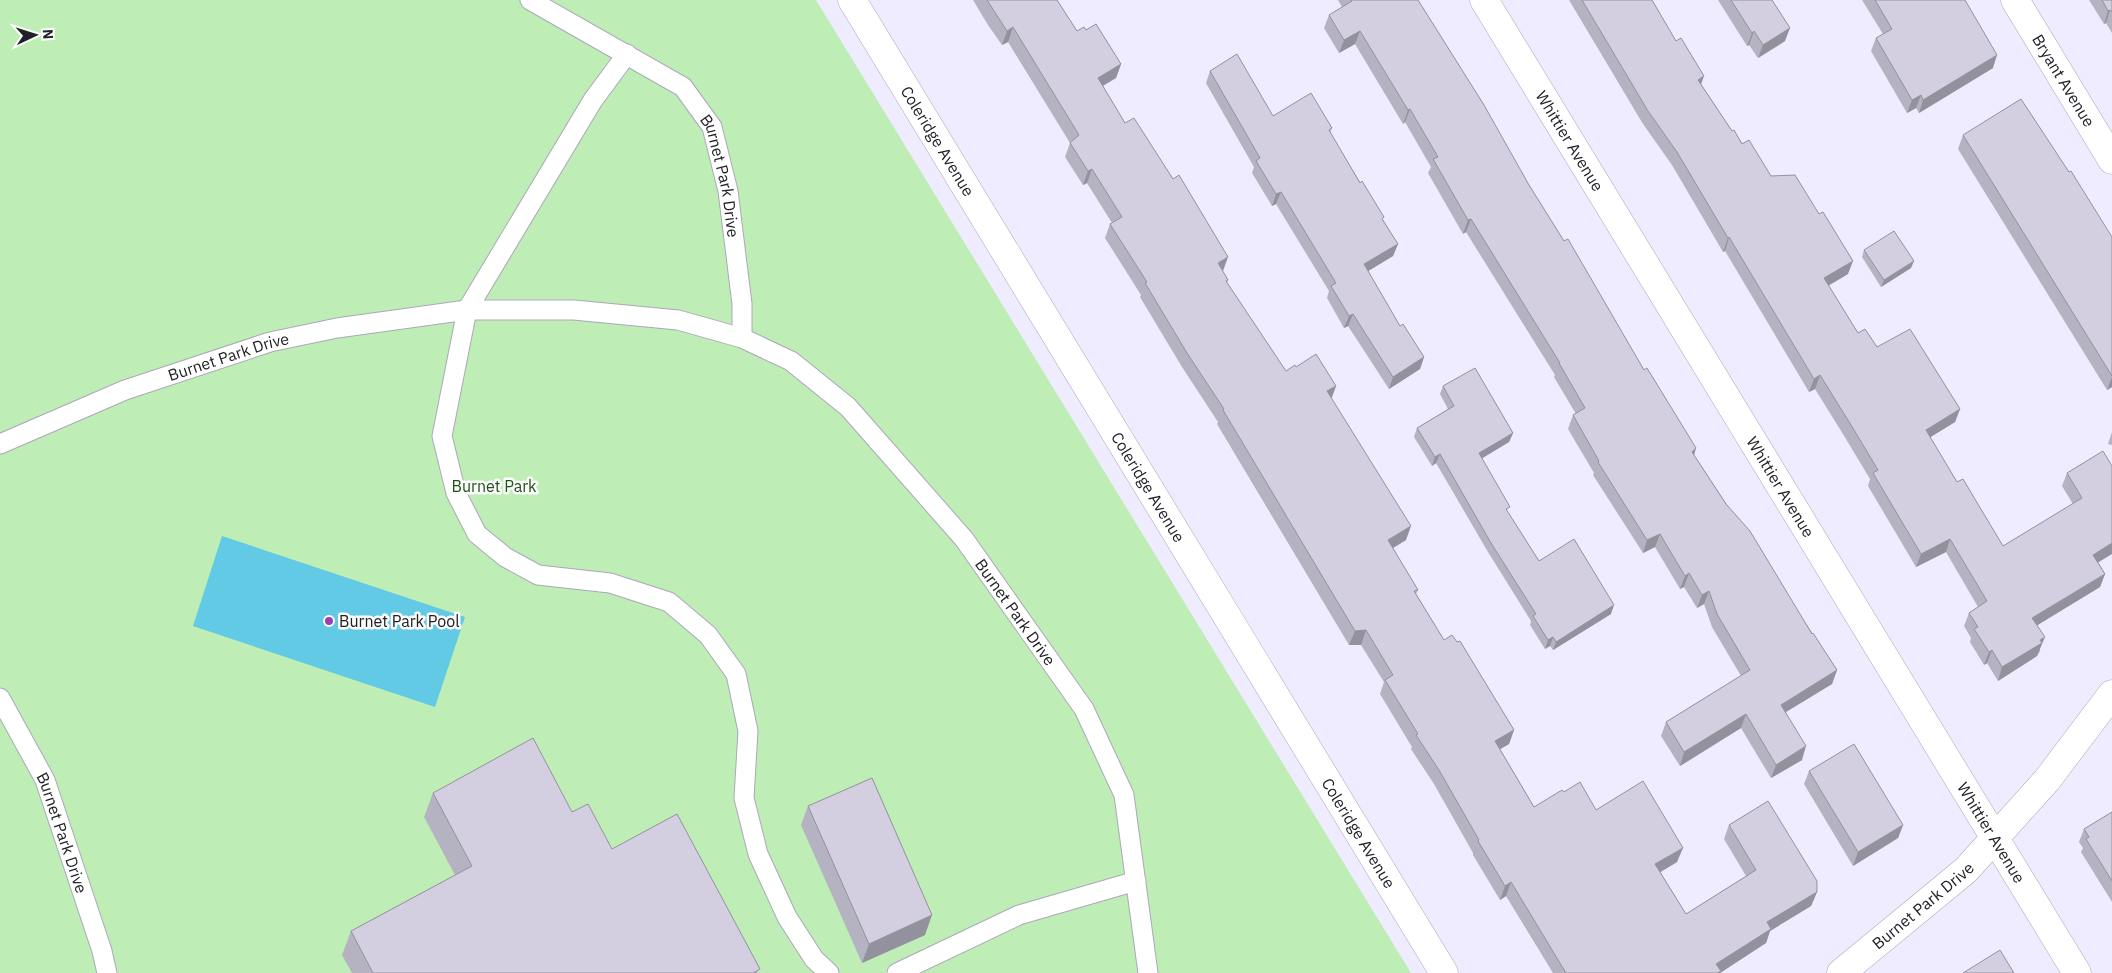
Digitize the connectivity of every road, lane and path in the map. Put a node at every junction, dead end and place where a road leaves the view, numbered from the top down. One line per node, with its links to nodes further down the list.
1 (530, 0): 5 (lane, Burnet Park Drive)
2 (852, 0): 18 (street, Coleridge Avenue)
3 (1484, 0): 12 (street, Whittier Avenue)
4 (2014, 0): 6 (street, Bryant Avenue)
5 (627, 54): 7 (lane); 8 (lane, Burnet Park Drive)
6 (2112, 160)
7 (467, 310): 8 (lane, Burnet Park Drive); 9 (lane, Burnet Park Drive); 15 (lane)
8 (742, 338): 13 (lane, Burnet Park Drive)
9 (0, 444)
10 (2112, 694): 12 (street, Burnet Park Drive)
11 (0, 698): 14 (lane, Burnet Park Drive)
12 (1995, 838): 19 (street, Burnet Park Drive); 20 (street, Whittier Avenue)
13 (1136, 882): 16 (lane); 17 (lane, Burnet Park Drive)
14 (107, 973)
15 (828, 973)
16 (897, 973)
17 (1148, 973)
18 (1444, 973)
19 (1841, 973)
20 (2077, 973)

